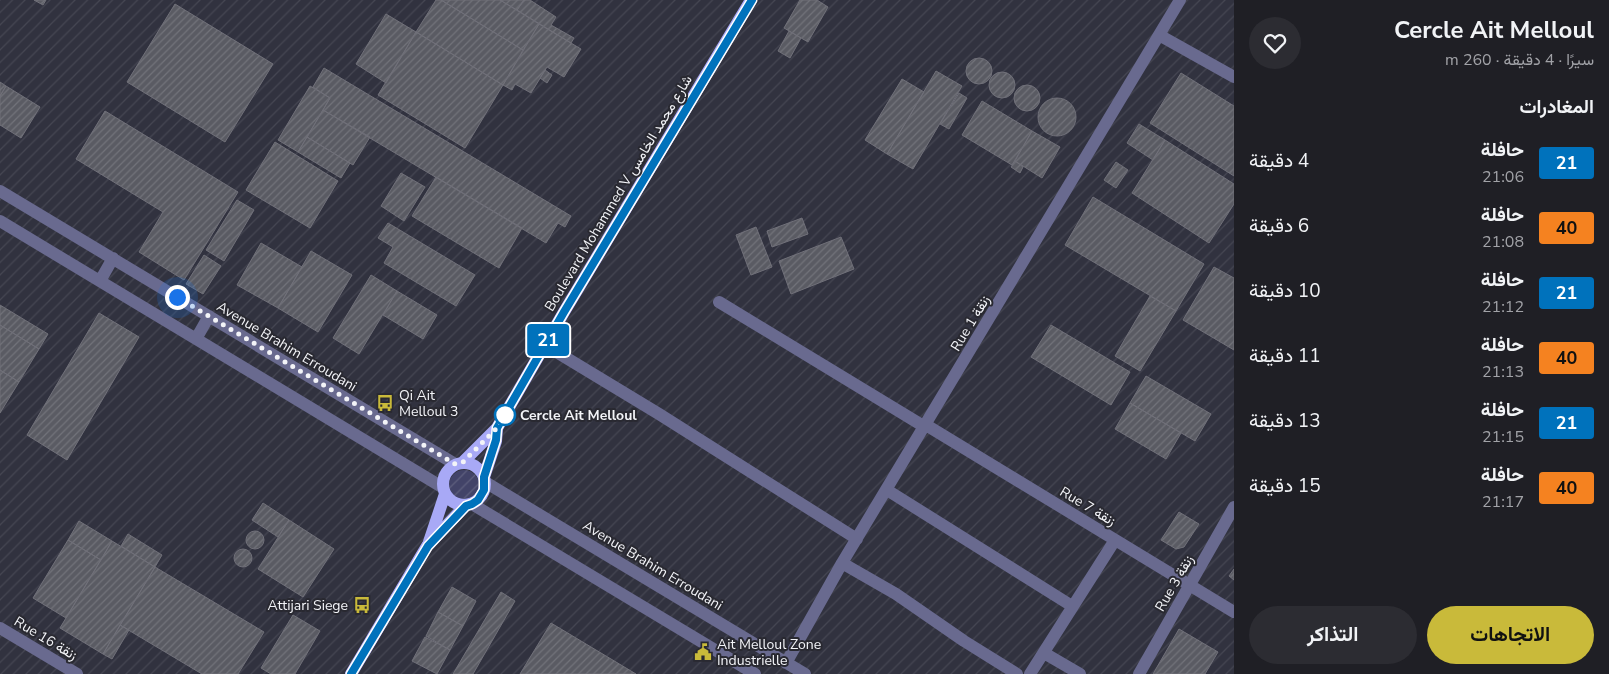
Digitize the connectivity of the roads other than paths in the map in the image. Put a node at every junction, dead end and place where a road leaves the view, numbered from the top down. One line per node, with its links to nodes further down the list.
1 (752, 0): 12 (main road, Boulevard Mohammed V شارع محمد الخامس)
2 (1180, 0): 3 (street, Rue 1 زنقة)
3 (1159, 35): 4 (street); 13 (street, Rue 1 زنقة)
4 (1234, 78)
5 (0, 191): 7 (street, Avenue Brahim Erroudani)
6 (0, 221): 8 (street)
7 (113, 258): 8 (street); 10 (street, Avenue Brahim Erroudani)
8 (100, 281): 11 (street)
9 (719, 302): 13 (street, Rue 7 زنقة)
10 (209, 316): 11 (street); 15 (street, Avenue Brahim Erroudani)
11 (196, 339): 18 (street)
12 (545, 345): 14 (main road, Boulevard Mohammed V شارع محمد الخامس); 21 (street)
13 (926, 426): 17 (street, Rue 1 زنقة); 22 (street, Rue 7 زنقة)
14 (497, 428): 15 (main road, Boulevard Mohammed V شارع محمد الخامس); 16 (main road, Boulevard Mohammed V شارع محمد الخامس)
15 (459, 463): 16 (main road); 18 (main road)
16 (485, 479): 19 (main road); 30 (street, Avenue Brahim Erroudani)
17 (887, 490): 21 (street, Rue 1 زنقة); 26 (street)
18 (444, 491): 19 (main road); 23 (main road)
19 (469, 505): 23 (main road); 33 (street)
20 (1234, 507): 25 (street, Rue 3 زنقة)
21 (857, 539): 24 (street, Rue 1 زنقة)
22 (1114, 540): 25 (street, Rue 7 زنقة); 26 (street)
23 (428, 546): 32 (main road)
24 (842, 563): 30 (street, Rue 1 زنقة); 35 (street)
25 (1190, 586): 27 (street, Rue 7 زنقة); 38 (street, Rue 3 زنقة)
26 (1072, 606): 29 (street)
27 (1234, 612)
28 (0, 628): 31 (street, Rue 16 زنقة)
29 (1044, 653): 36 (street); 37 (street)
30 (786, 663): 34 (street, Avenue Brahim Erroudani)
31 (77, 674)
32 (350, 674)
33 (755, 674)
34 (805, 674)
35 (1017, 674)
36 (1030, 674)
37 (1080, 674)
38 (1139, 674)

